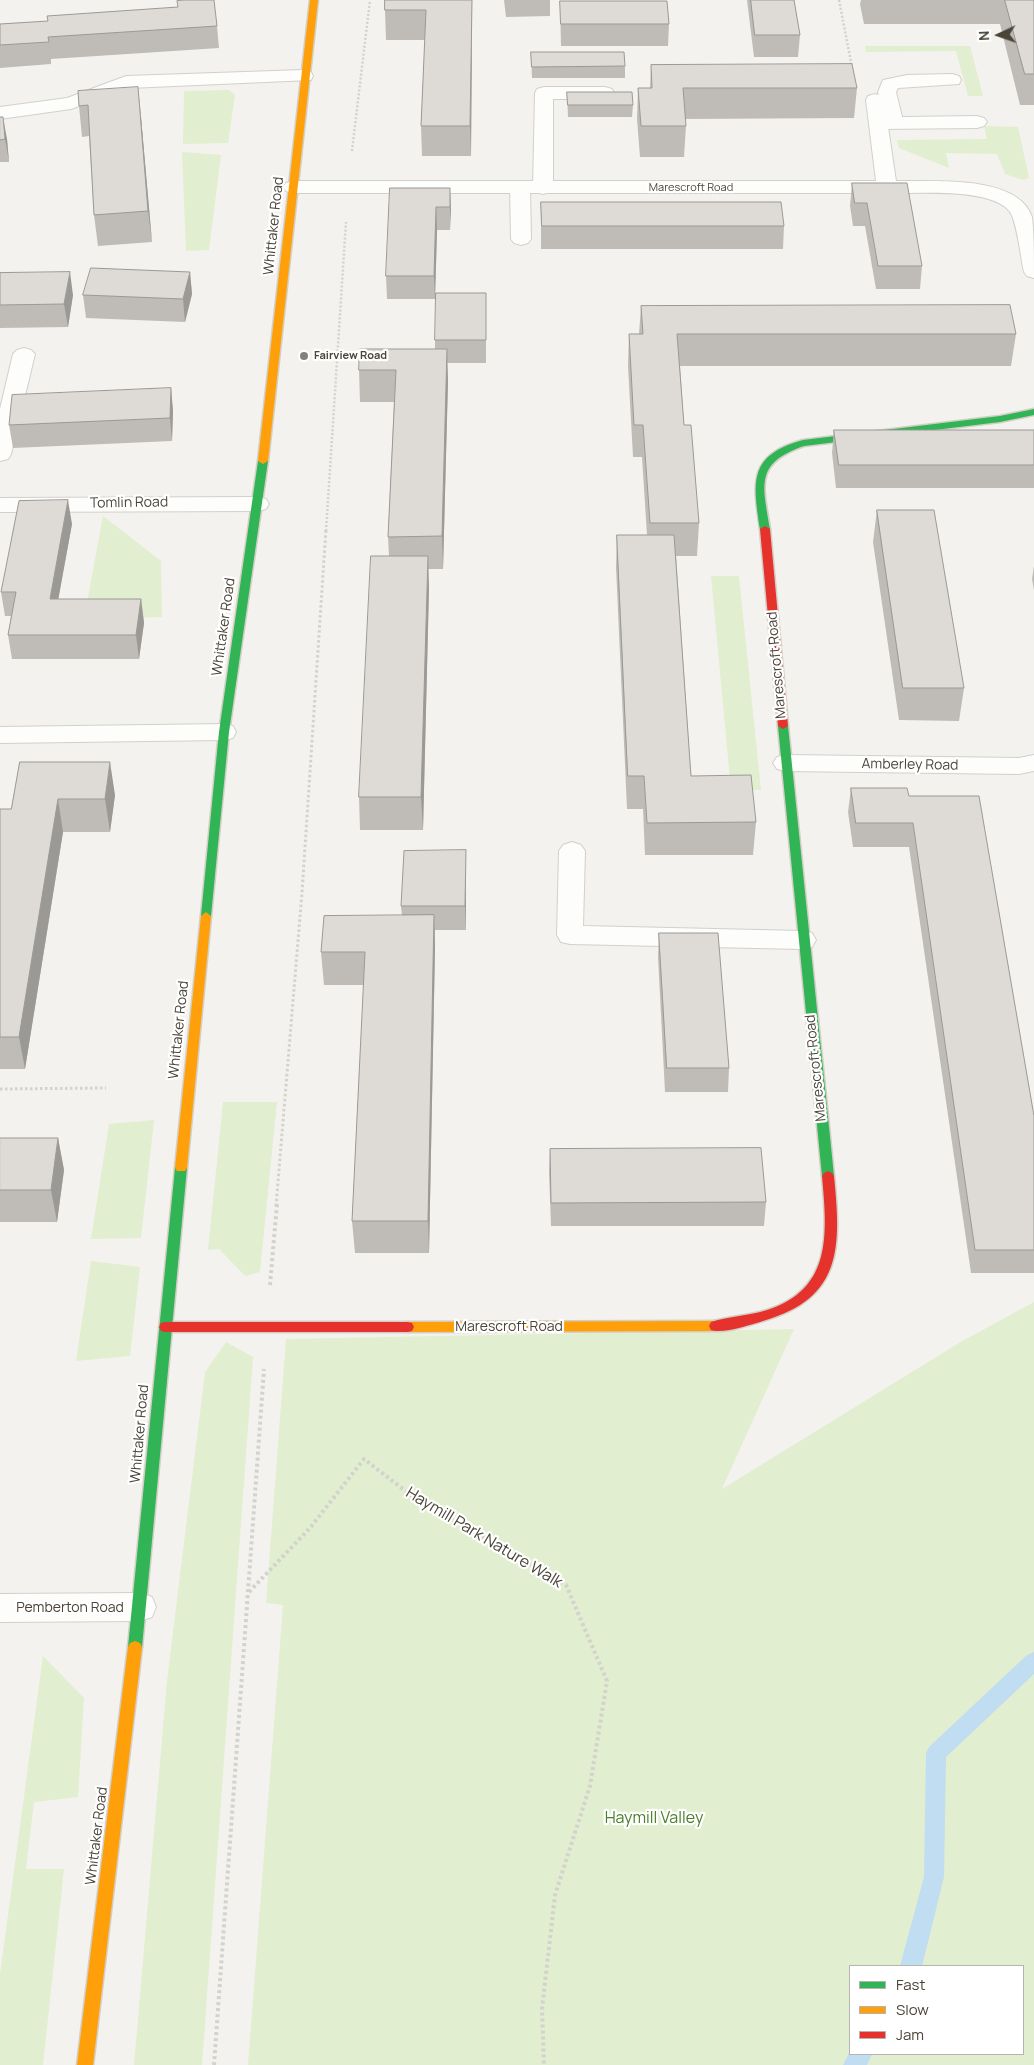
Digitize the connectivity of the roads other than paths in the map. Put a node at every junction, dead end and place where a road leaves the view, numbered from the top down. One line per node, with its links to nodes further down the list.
1 (314, 0): 2 (street, Whittaker Road)
2 (304, 76): 6 (street); 9 (street, Whittaker Road)
3 (952, 80): 8 (street)
4 (612, 93): 12 (street)
5 (875, 100): 8 (street)
6 (0, 113)
7 (977, 122): 8 (street)
8 (886, 123): 10 (street)
9 (293, 187): 11 (street, Marescroft Road); 18 (street, Whittaker Road)
10 (887, 187): 12 (street, Marescroft Road); 14 (street, Marescroft Road)
11 (520, 188): 12 (street, Marescroft Road); 13 (street)
12 (543, 188)
13 (521, 239)
14 (1034, 272)
15 (24, 354): 17 (street)
16 (1034, 412): 22 (street, Marescroft Road)
17 (0, 454)
18 (258, 504): 19 (street, Tomlin Road); 20 (street, Whittaker Road)
19 (0, 505)
20 (224, 732): 21 (street); 26 (street, Whittaker Road)
21 (0, 735)
22 (786, 763): 23 (street, Amberley Road); 25 (street, Marescroft Road)
23 (1034, 763)
24 (572, 851): 25 (street)
25 (803, 940): 26 (street, Marescroft Road)
26 (165, 1327): 27 (street, Whittaker Road)
27 (140, 1607): 28 (street, Pemberton Road); 29 (street, Whittaker Road)
28 (0, 1608)
29 (85, 2065)

